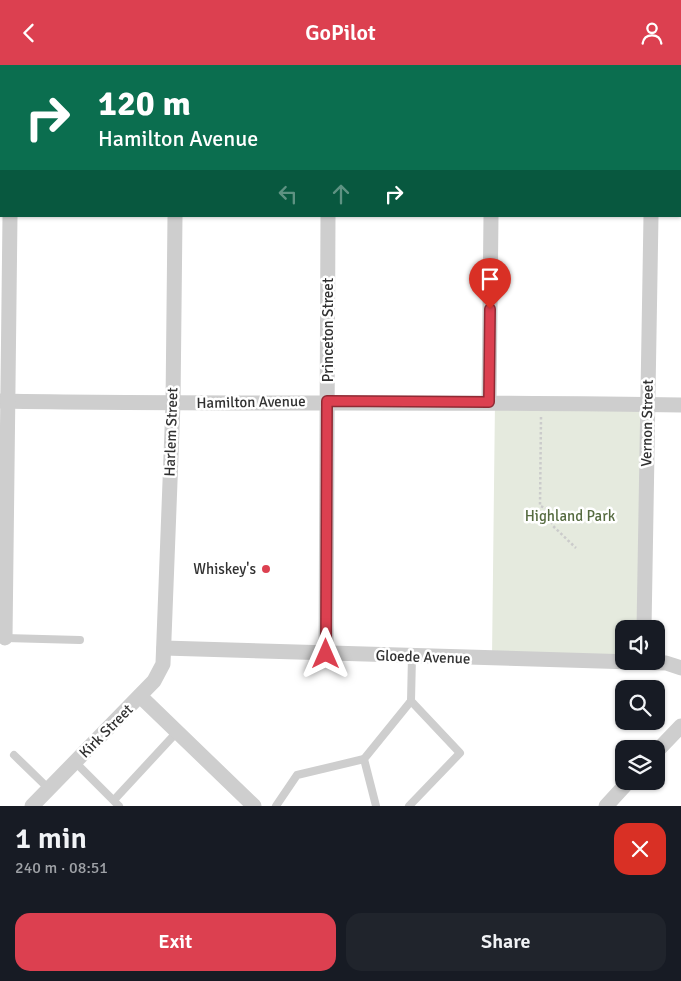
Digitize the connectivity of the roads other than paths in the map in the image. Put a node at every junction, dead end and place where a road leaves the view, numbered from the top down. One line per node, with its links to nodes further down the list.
1 (10, 217): 6 (street)
2 (175, 217): 9 (street, Harlem Street)
3 (328, 217): 7 (street, Princeton Street)
4 (491, 217): 8 (street)
5 (651, 217): 10 (street, Vernon Street)
6 (4, 401): 9 (street, Hamilton Avenue); 13 (street)
7 (327, 401): 8 (street, Hamilton Avenue); 9 (street, Hamilton Avenue); 16 (street, Princeton Street)
8 (489, 402): 10 (street, Hamilton Avenue)
9 (173, 404): 15 (street, Harlem Street)
10 (647, 404): 11 (street, Hamilton Avenue); 12 (street, Vernon Street)
11 (681, 405)
12 (644, 620)
13 (5, 638): 14 (lane)
14 (80, 640)
15 (164, 648): 16 (street, Gloede Avenue); 21 (street, Kirk Street)
16 (326, 654): 17 (street, Gloede Avenue)
17 (412, 656): 18 (street, Gloede Avenue); 22 (lane)
18 (615, 661)
19 (665, 663): 20 (street, Gloede Avenue)
20 (681, 668)
21 (140, 696): 24 (street); 28 (street, Kirk Street)
22 (412, 701): 27 (lane); 36 (lane)
23 (681, 726): 25 (street)
24 (178, 732): 31 (lane); 33 (street)
25 (665, 743)
26 (14, 755): 29 (lane)
27 (364, 759): 34 (lane); 35 (lane)
28 (75, 763): 29 (street, Kirk Street); 31 (lane)
29 (49, 789): 32 (street, Kirk Street)
30 (621, 790): 37 (street)
31 (116, 803)
32 (32, 806)
33 (254, 806)
34 (276, 806)
35 (376, 806)
36 (409, 806)
37 (606, 806)

